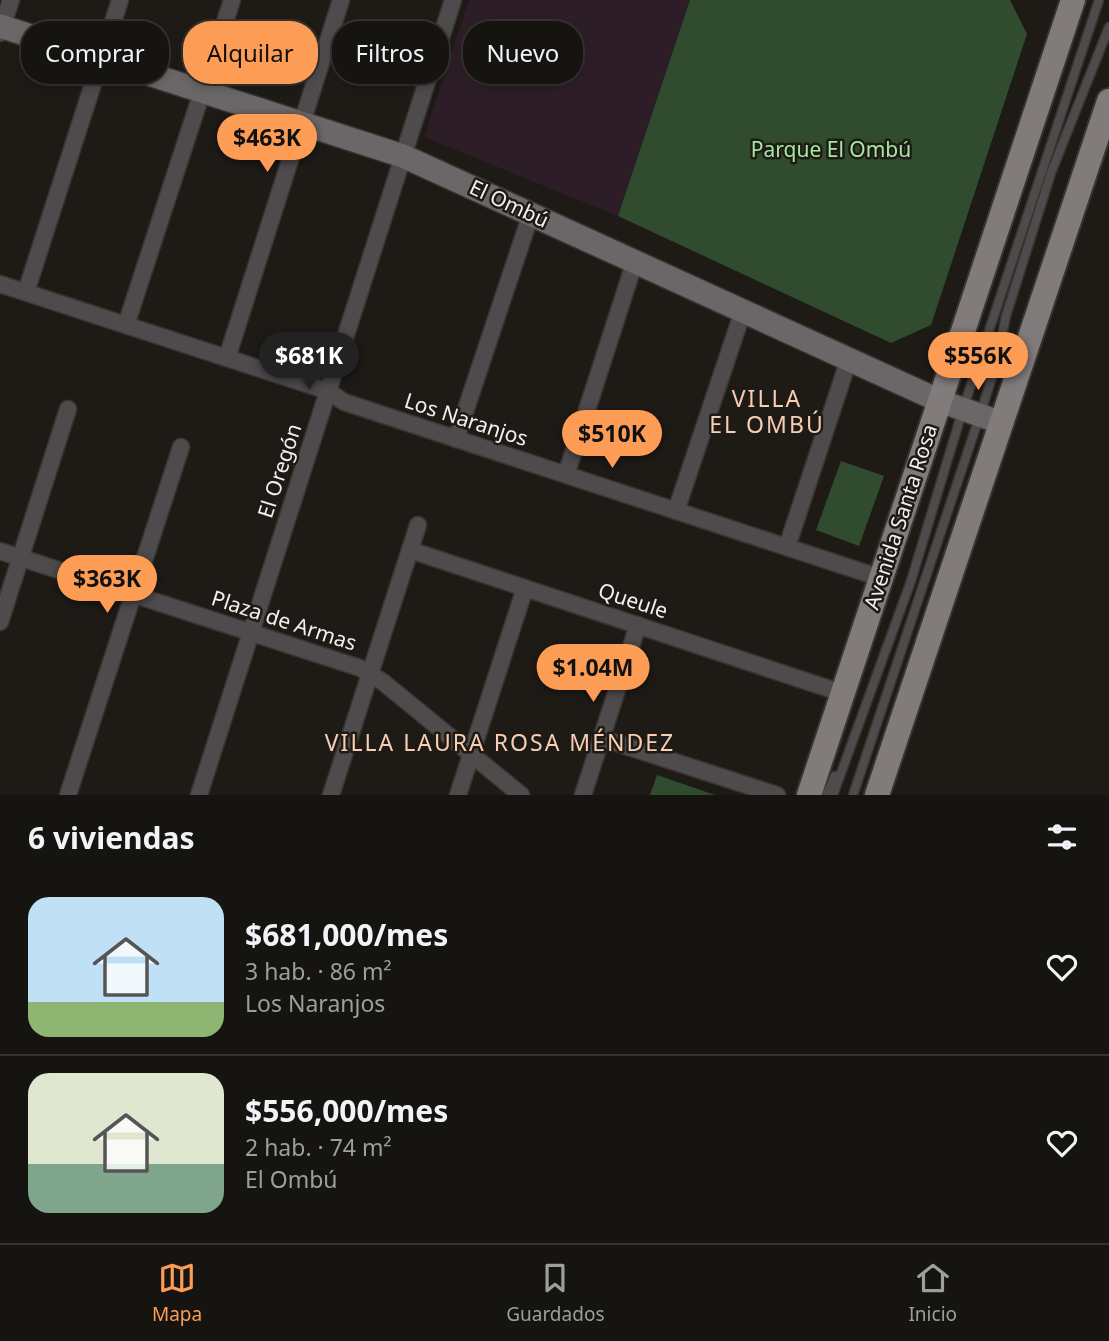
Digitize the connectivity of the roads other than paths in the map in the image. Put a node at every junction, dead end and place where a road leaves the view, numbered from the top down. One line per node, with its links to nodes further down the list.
1 (10, 0): 10 (street)
2 (120, 0): 8 (street)
3 (232, 0): 14 (street)
4 (341, 0): 16 (street)
5 (453, 0): 17 (street, El Oregón)
6 (1073, 0): 28 (main road, Avenida Santa Rosa)
7 (1099, 0): 28 (lane)
8 (113, 21)
9 (1109, 27): 28 (lane)
10 (1, 28): 11 (street, El Ombú)
11 (21, 34)
12 (169, 80): 14 (street, El Ombú)
13 (93, 84): 21 (street)
14 (202, 91): 16 (street, El Ombú); 23 (street)
15 (1109, 101): 28 (main road, Avenida Santa Rosa)
16 (302, 123): 17 (street, El Ombú); 24 (street)
17 (403, 156): 18 (street, El Ombú); 26 (street, El Oregón)
18 (531, 214): 19 (street, El Ombú); 29 (street)
19 (635, 261): 22 (street, El Ombú); 31 (street)
20 (0, 284): 21 (street, Los Naranjos)
21 (26, 292): 23 (street, Los Naranjos)
22 (743, 311): 25 (street, El Ombú); 32 (street)
23 (126, 325): 24 (street, Los Naranjos)
24 (228, 358): 26 (street, Los Naranjos)
25 (849, 359): 28 (street, El Ombú); 34 (street)
26 (328, 391): 29 (street, Los Naranjos); 43 (street, El Oregón)
27 (68, 409): 37 (street)
28 (971, 412): 38 (main road, Avenida Santa Rosa); 46 (lane); 59 (lane); 60 (main road, Avenida Santa Rosa)
29 (456, 439): 31 (street, Los Naranjos)
30 (181, 447): 40 (street)
31 (566, 475): 32 (street, Los Naranjos)
32 (676, 511): 34 (street, Los Naranjos)
33 (418, 525): 35 (street)
34 (787, 547): 38 (street, Los Naranjos)
35 (410, 550): 39 (street, Queule); 44 (street)
36 (0, 551): 37 (street, Plaza de Armas)
37 (21, 557): 40 (street, Plaza de Armas); 41 (street)
38 (881, 578): 45 (main road, Avenida Santa Rosa)
39 (525, 588): 42 (street, Queule); 48 (street)
40 (134, 593): 43 (street, Plaza de Armas); 49 (street)
41 (0, 622)
42 (638, 625): 45 (street, Queule); 47 (street)
43 (251, 631): 44 (street, Plaza de Armas); 50 (street, El Oregón)
44 (370, 673): 48 (street, Plaza de Armas); 51 (street)
45 (842, 693): 56 (main road, Avenida Santa Rosa)
46 (856, 735): 57 (lane); 58 (lane)
47 (601, 738): 54 (street); 55 (street)
48 (471, 755): 52 (street); 53 (street, Plaza de Armas)
49 (68, 795)
50 (199, 795)
51 (331, 795)
52 (458, 795)
53 (521, 795)
54 (583, 795)
55 (778, 795)
56 (809, 795)
57 (826, 795)
58 (833, 795)
59 (853, 795)
60 (877, 795)

